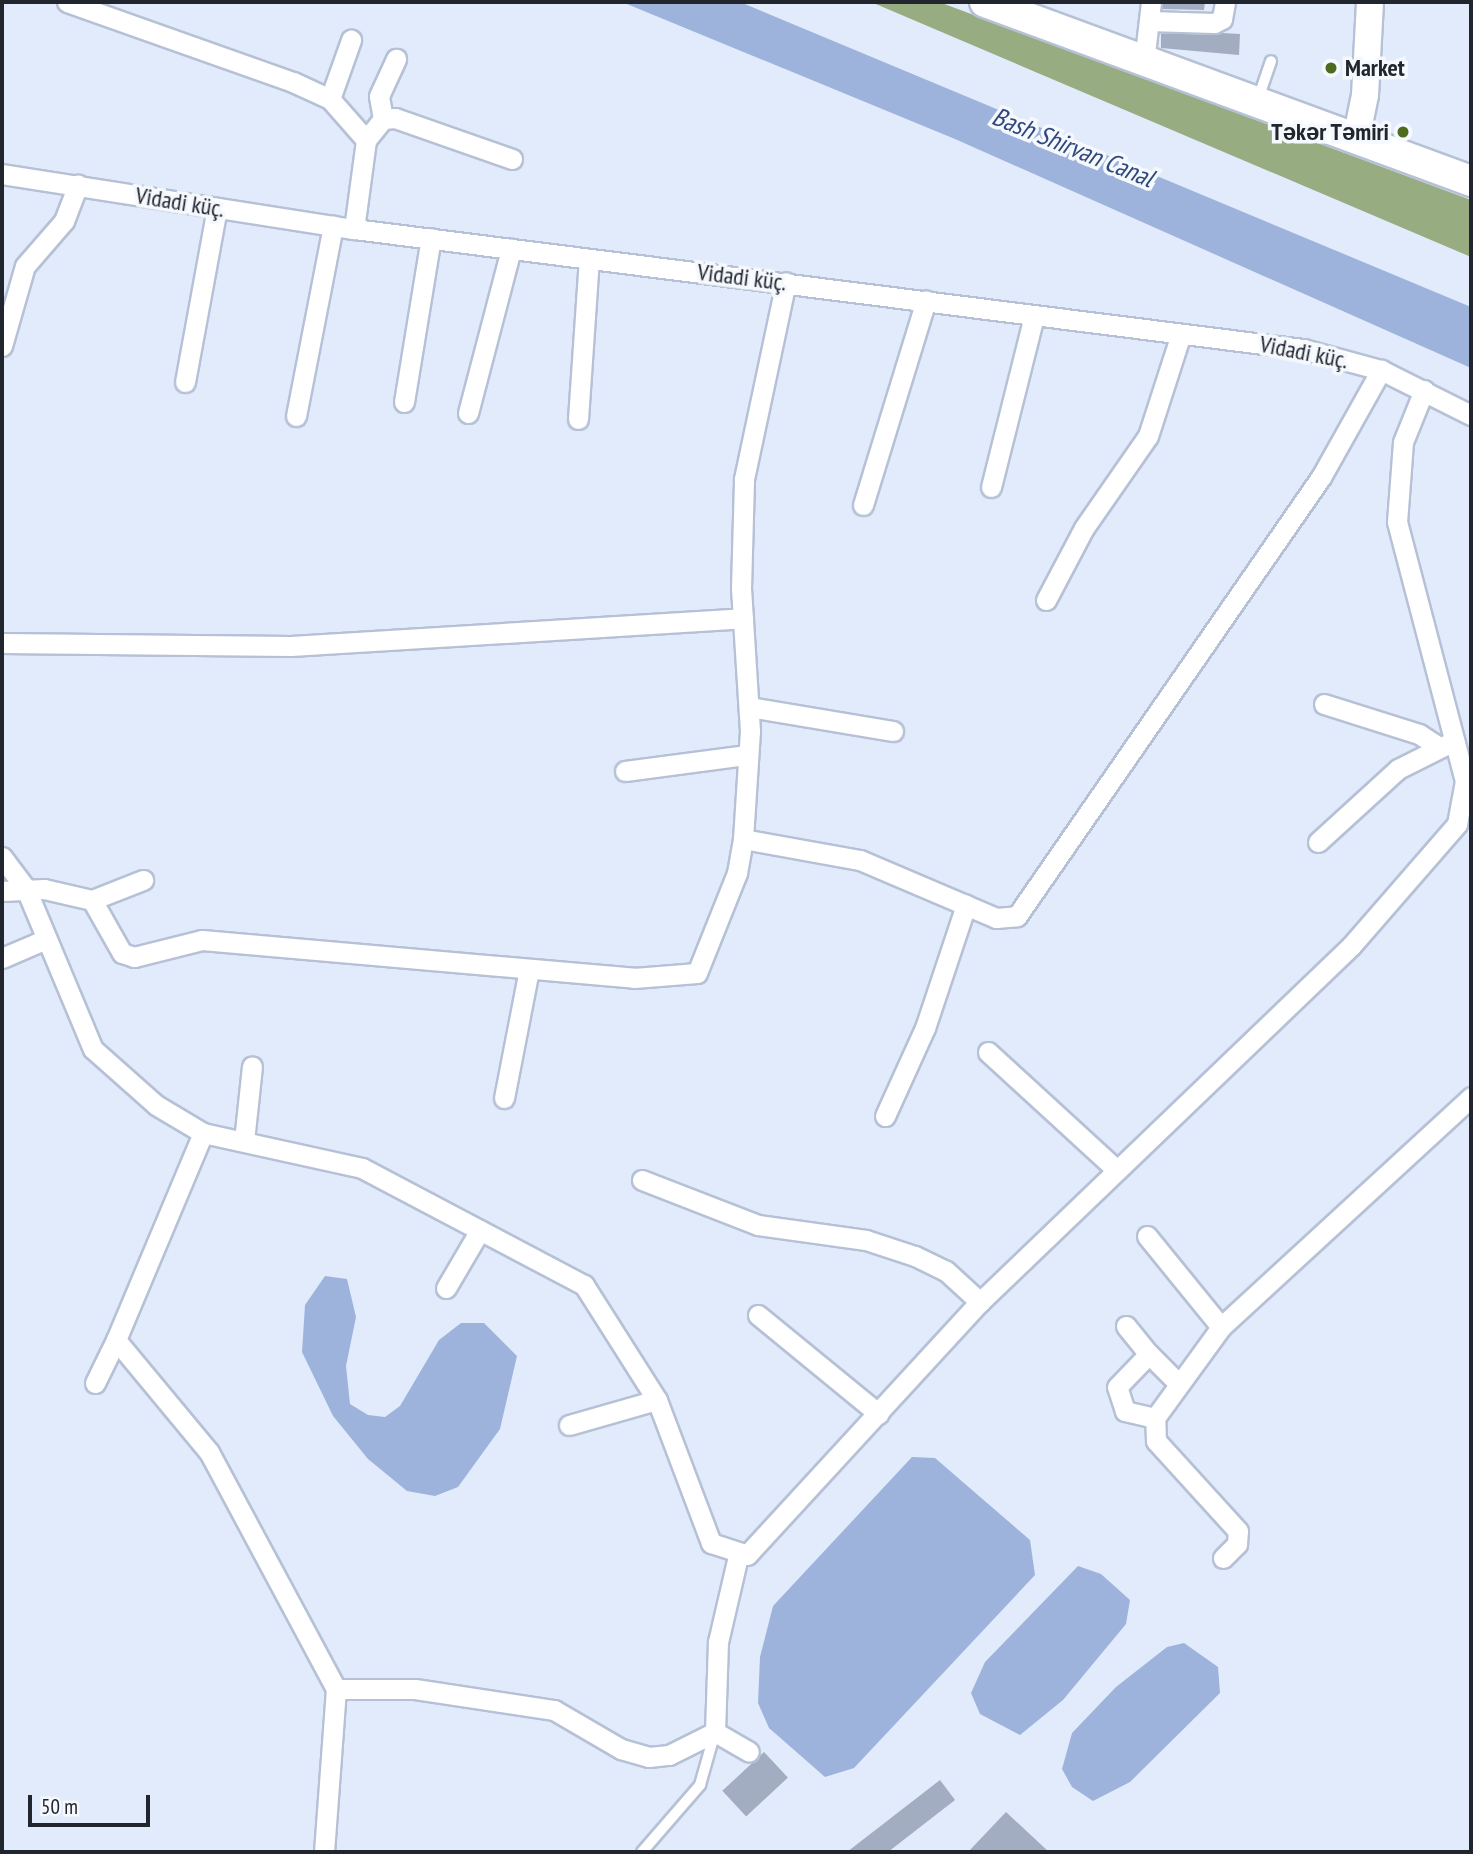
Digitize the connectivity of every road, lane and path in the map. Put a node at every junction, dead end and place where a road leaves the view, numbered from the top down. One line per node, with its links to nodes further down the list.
1 (68, 2): 11 (street)
2 (985, 2): 5 (main road)
3 (1226, 2): 6 (street)
4 (1370, 2): 14 (main road)
5 (1015, 7): 10 (main road)
6 (1150, 12): 10 (street)
7 (351, 40): 11 (street)
8 (396, 59): 13 (street)
9 (1271, 61): 12 (lane)
10 (1143, 62): 12 (main road)
11 (330, 99): 15 (street)
12 (1257, 103): 14 (main road)
13 (383, 118): 15 (street); 16 (street)
14 (1356, 139): 18 (main road)
15 (366, 140): 22 (street)
16 (512, 159)
17 (2, 174): 19 (street, Vidadi küç.)
18 (1471, 181)
19 (78, 185): 20 (street, Vidadi küç.); 30 (street)
20 (217, 208): 21 (street, Vidadi küç.); 32 (street)
21 (333, 226): 22 (street, Vidadi küç.); 37 (street)
22 (354, 229): 23 (street, Vidadi küç.)
23 (431, 238): 24 (street, Vidadi küç.); 34 (street)
24 (511, 249): 25 (street, Vidadi küç.); 35 (street)
25 (589, 259): 26 (street, Vidadi küç.); 38 (street)
26 (786, 282): 27 (street, Vidadi küç.); 42 (street)
27 (926, 300): 28 (street, Vidadi küç.); 40 (street)
28 (1034, 316): 29 (street, Vidadi küç.); 39 (street)
29 (1181, 334): 31 (street, Vidadi küç.); 41 (street)
30 (2, 346)
31 (1381, 370): 33 (street, Vidadi küç.); 58 (street)
32 (185, 382)
33 (1424, 390): 36 (street, Vidadi küç.); 47 (street)
34 (404, 402)
35 (468, 413)
36 (1471, 415)
37 (296, 416)
38 (578, 419)
39 (991, 487)
40 (863, 505)
41 (1046, 600)
42 (743, 618): 43 (street); 45 (street)
43 (2, 643)
44 (1324, 704): 47 (street)
45 (749, 707): 46 (street); 48 (street)
46 (893, 731)
47 (1446, 744): 50 (street); 52 (street)
48 (747, 755): 49 (street); 51 (street)
49 (625, 771)
50 (1467, 815): 69 (street)
51 (743, 839): 58 (street); 61 (street)
52 (1318, 842)
53 (2, 857): 55 (street)
54 (143, 880): 57 (street)
55 (26, 889): 56 (street); 57 (street); 59 (street)
56 (2, 891)
57 (92, 900): 61 (street)
58 (967, 905): 66 (street)
59 (44, 940): 60 (street); 67 (street)
60 (2, 958)
61 (529, 969): 65 (street)
62 (988, 1052): 69 (street)
63 (252, 1066): 68 (street)
64 (1471, 1097): 77 (street)
65 (504, 1098)
66 (885, 1116)
67 (203, 1133): 68 (street); 78 (street)
68 (244, 1140): 71 (street)
69 (1117, 1170): 74 (street)
70 (642, 1180): 74 (street)
71 (480, 1230): 73 (street); 82 (street)
72 (1147, 1236): 77 (street)
73 (446, 1288)
74 (980, 1302): 83 (street)
75 (758, 1315): 83 (street)
76 (1126, 1326): 79 (street)
77 (1221, 1327): 80 (street)
78 (116, 1340): 81 (street); 88 (street)
79 (1149, 1354): 80 (street); 84 (street)
80 (1176, 1381): 84 (street)
81 (95, 1382)
82 (657, 1400): 85 (street); 86 (street)
83 (879, 1414): 86 (street)
84 (1155, 1418): 87 (street)
85 (569, 1425)
86 (738, 1556): 89 (street)
87 (1223, 1558)
88 (336, 1689): 89 (street); 91 (street)
89 (715, 1732): 90 (street); 92 (lane)
90 (749, 1752)
91 (324, 1852)
92 (642, 1852)

